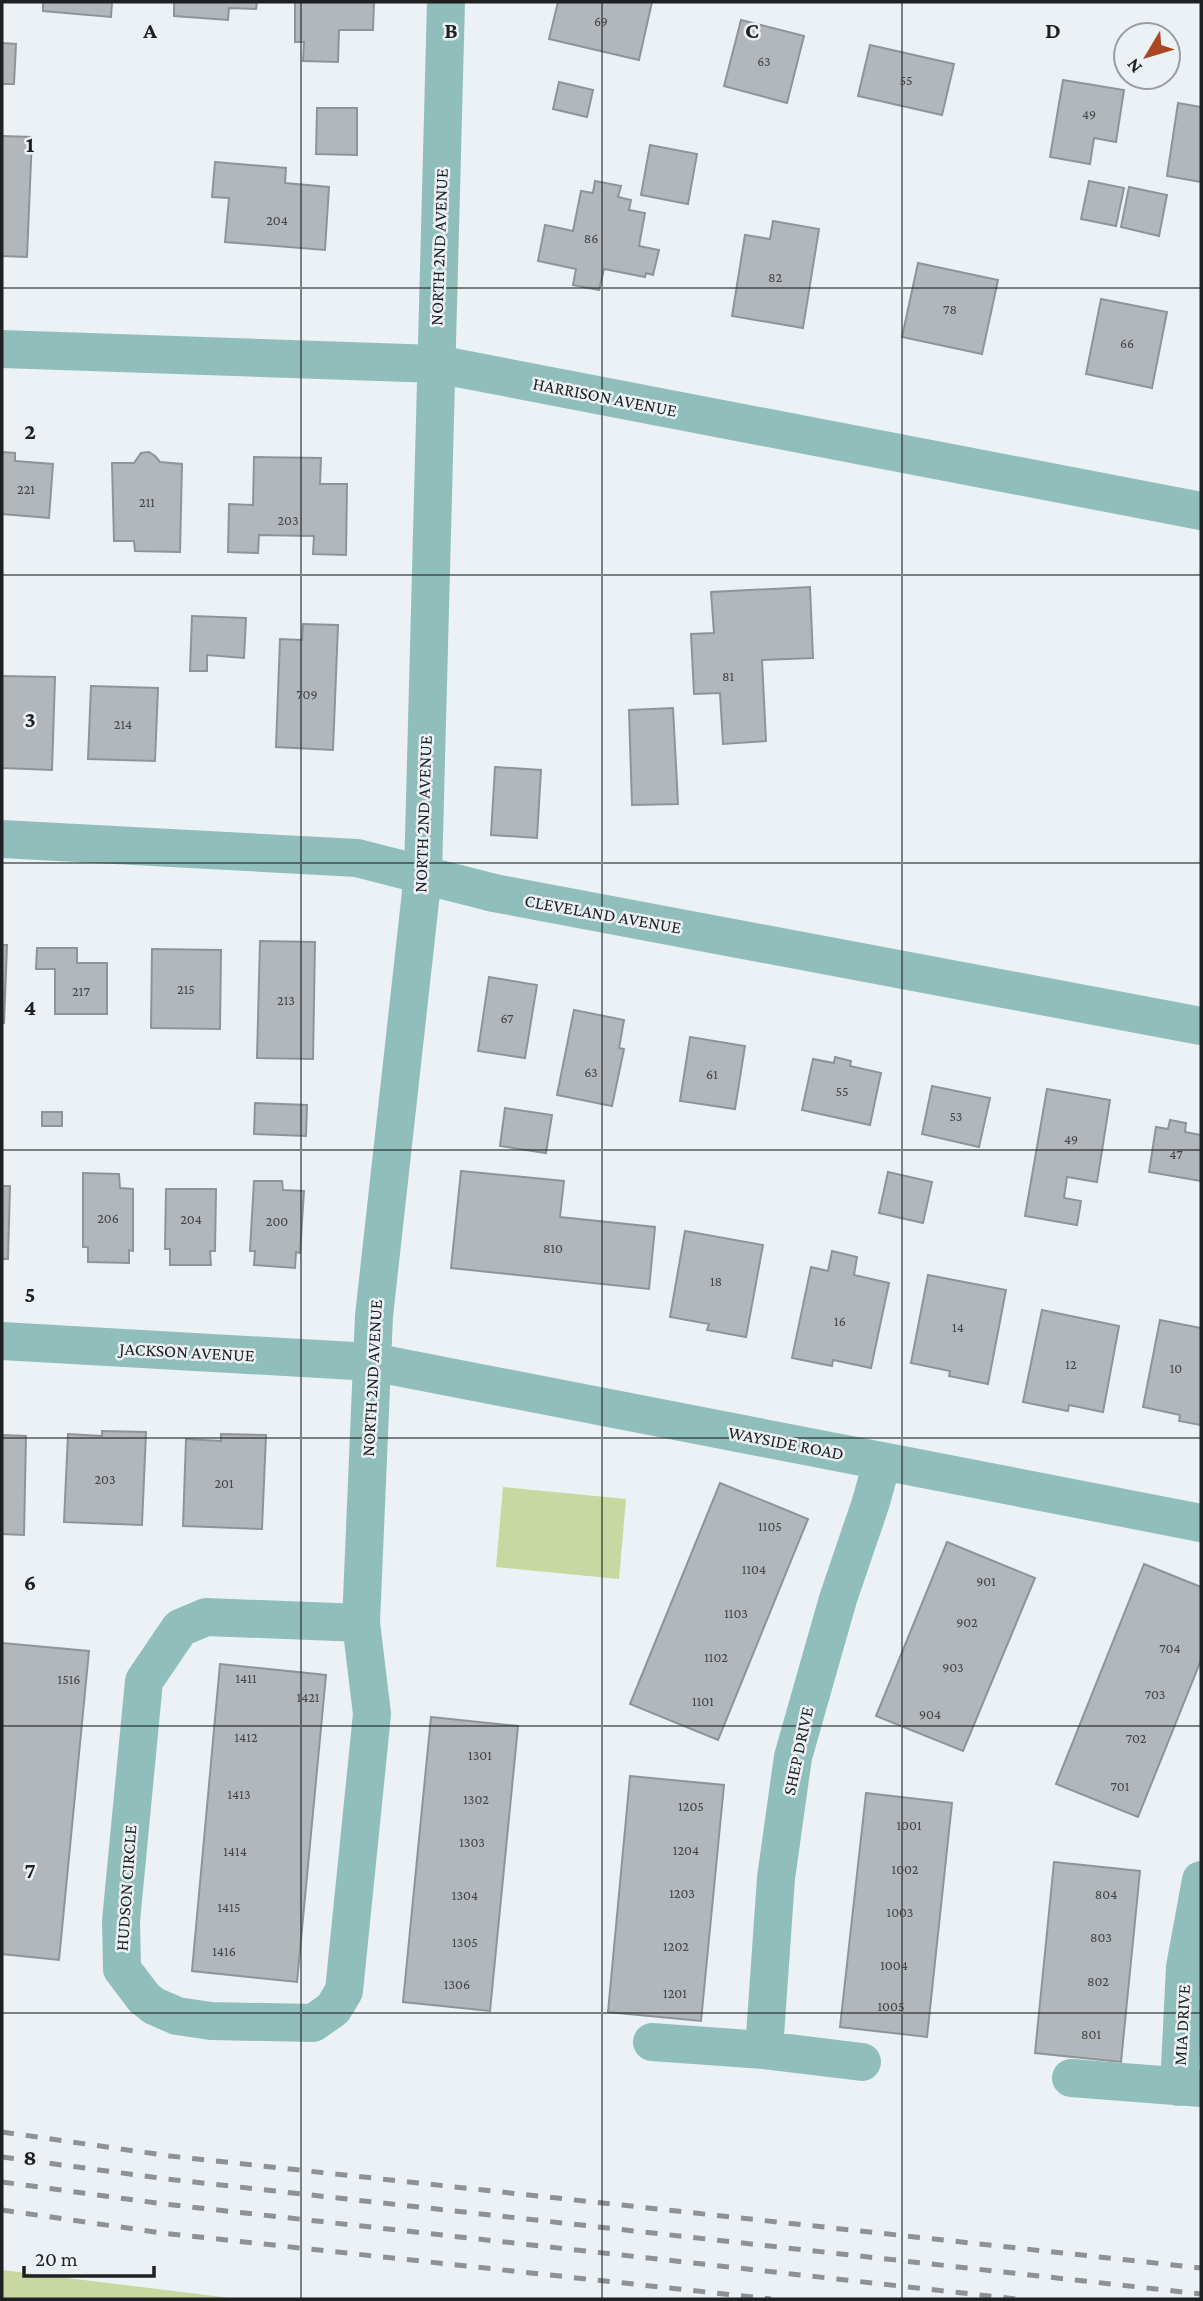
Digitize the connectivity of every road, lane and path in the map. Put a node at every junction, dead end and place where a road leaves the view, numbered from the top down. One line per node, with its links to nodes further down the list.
1 (446, 2): 3 (street, NORTH 2ND AVENUE)
2 (2, 349): 3 (street, HARRISON AVENUE)
3 (436, 364): 4 (street, HARRISON AVENUE); 6 (street, NORTH 2ND AVENUE)
4 (1201, 511)
5 (2, 839): 6 (street, CLEVELAND AVENUE)
6 (423, 874): 7 (street, CLEVELAND AVENUE); 9 (street, NORTH 2ND AVENUE)
7 (1201, 1026)
8 (2, 1341): 9 (street, JACKSON AVENUE)
9 (372, 1362): 10 (street, WAYSIDE ROAD); 12 (street, NORTH 2ND AVENUE)
10 (882, 1462): 11 (street, WAYSIDE ROAD); 15 (street, SHEP DRIVE)
11 (1201, 1523)
12 (361, 1623): 12 (street, HUDSON CIRCLE)
13 (1201, 1880): 18 (street, MIA DRIVE)
14 (652, 2042): 15 (street)
15 (764, 2050): 16 (street)
16 (862, 2062)
17 (1070, 2078): 18 (street)
18 (1190, 2088)

